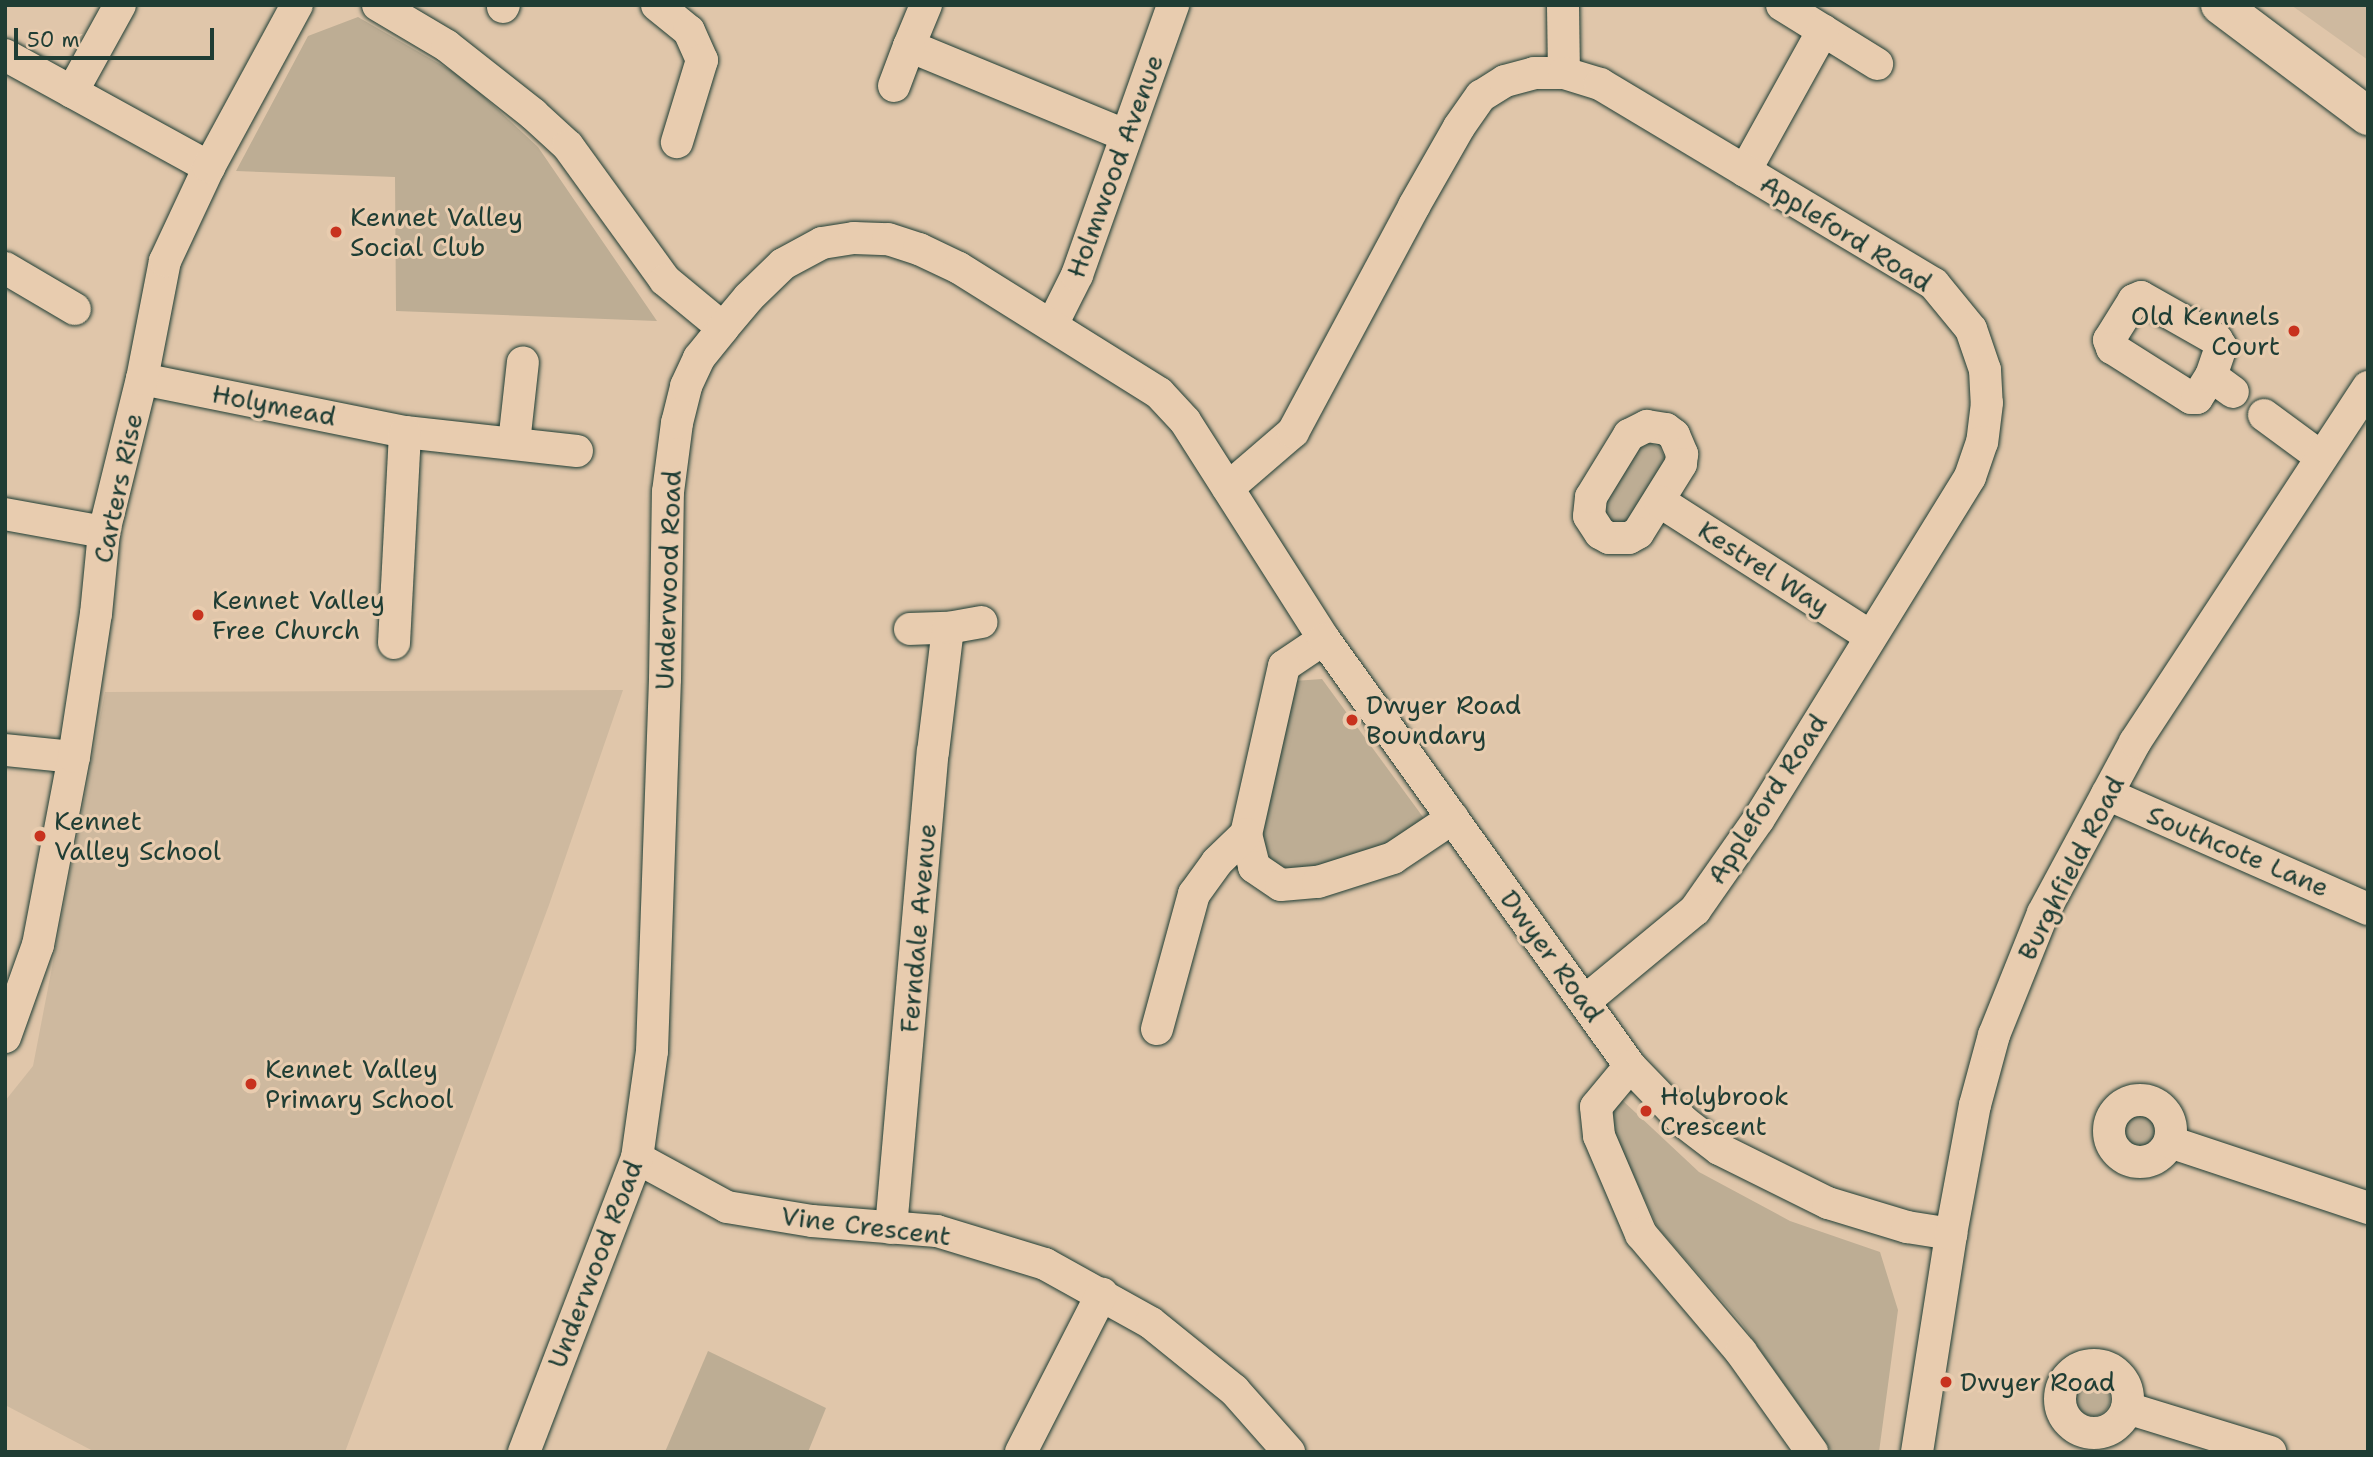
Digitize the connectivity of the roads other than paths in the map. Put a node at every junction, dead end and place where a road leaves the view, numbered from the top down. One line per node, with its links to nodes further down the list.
1 (120, 5): 16 (street)
2 (297, 5): 20 (street, Carters Rise)
3 (378, 5): 25 (street)
4 (657, 5): 19 (street)
5 (926, 5): 11 (street)
6 (1173, 5): 18 (street, Holmwood Avenue)
7 (1563, 5): 14 (street)
8 (1782, 5): 10 (street)
9 (2220, 5): 17 (main road)
10 (1823, 30): 13 (street); 21 (street)
11 (909, 46): 15 (street); 18 (street)
12 (5, 55): 16 (street)
13 (1877, 64)
14 (1564, 73): 21 (street, Appleford Road); 34 (street, Appleford Road)
15 (894, 86)
16 (72, 92): 20 (street)
17 (2368, 116)
18 (1125, 135): 24 (street, Holmwood Avenue)
19 (677, 142)
20 (209, 167): 27 (street, Carters Rise)
21 (1745, 171): 41 (street, Appleford Road)
22 (5, 268): 23 (street)
23 (75, 309)
24 (1052, 325): 25 (street, Underwood Road); 34 (street, Underwood Road)
25 (723, 328): 55 (street, Underwood Road)
26 (523, 362): 31 (street)
27 (142, 379): 30 (street, Holymead); 37 (street, Carters Rise)
28 (2368, 387): 33 (street, Burghfield Road)
29 (2264, 415): 33 (street)
30 (405, 432): 31 (street, Holymead); 43 (street)
31 (514, 443): 32 (street, Holymead)
32 (577, 451)
33 (2321, 457): 46 (street, Burghfield Road)
34 (1228, 488): 42 (street, Dwyer Road)
35 (1659, 501): 41 (street, Kestrel Way)
36 (5, 514): 37 (street)
37 (104, 532): 45 (street, Carters Rise)
38 (981, 622): 39 (street)
39 (948, 628): 40 (street); 57 (street, Ferndale Avenue)
40 (910, 629)
41 (1870, 636): 50 (street, Appleford Road)
42 (1324, 639): 47 (street, Dwyer Road); 48 (street)
43 (394, 643)
44 (5, 750): 45 (street)
45 (74, 758): 52 (street, Carters Rise)
46 (2107, 794): 49 (street, Southcote Lane); 58 (street, Burghfield Road)
47 (1453, 818): 48 (street); 50 (street, Dwyer Road)
48 (1245, 834): 51 (street)
49 (2368, 909)
50 (1585, 1001): 53 (street, Dwyer Road)
51 (1157, 1029)
52 (5, 1037)
53 (1630, 1066): 58 (street, Dwyer Road); 64 (street)
54 (2170, 1142): 56 (street)
55 (638, 1158): 57 (street, Vine Crescent); 61 (street, Underwood Road)
56 (2368, 1208)
57 (891, 1228): 59 (street, Vine Crescent)
58 (1951, 1234): 65 (street, Burghfield Road)
59 (1102, 1294): 62 (street); 63 (street, Vine Crescent)
60 (2127, 1408): 66 (street)
61 (524, 1452)
62 (1021, 1452)
63 (1289, 1452)
64 (1812, 1452)
65 (1917, 1452)
66 (2270, 1452)

